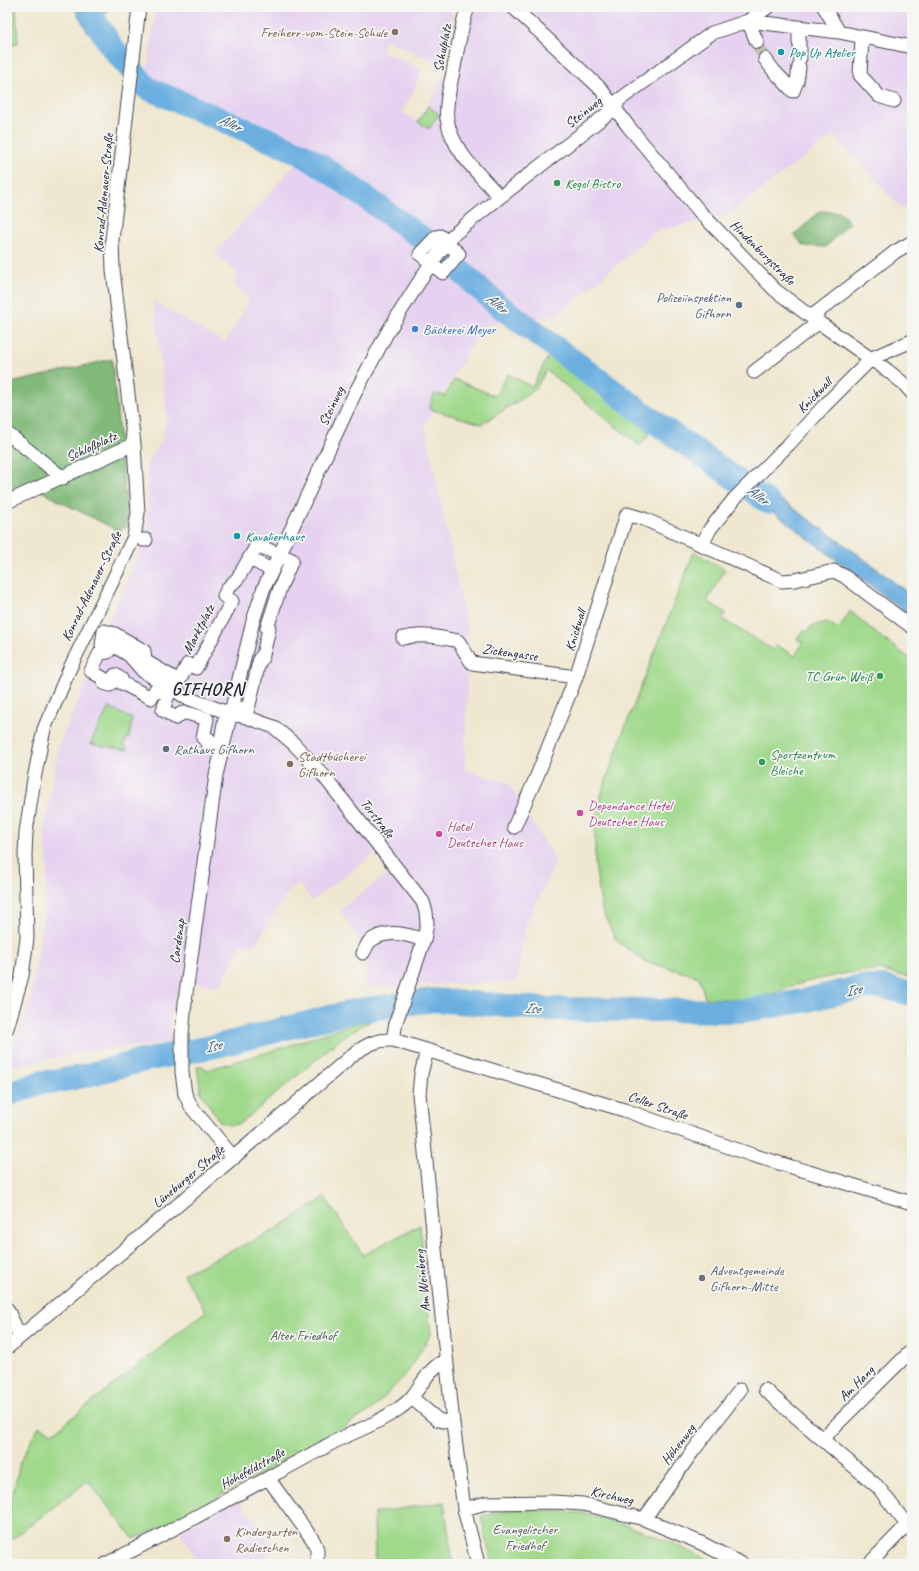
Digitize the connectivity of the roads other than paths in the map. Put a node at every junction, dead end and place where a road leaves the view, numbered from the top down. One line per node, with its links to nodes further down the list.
1 (139, 7): 25 (street, Konrad-Adenauer-Straße)
2 (468, 7): 15 (street, Schulplatz)
3 (513, 7): 14 (street, Hindenburgstraße)
4 (768, 7): 6 (street, Steinweg)
5 (824, 7): 8 (street)
6 (748, 21): 7 (street, Steinweg); 10 (street); 14 (street, Steinweg)
7 (799, 28): 8 (street, Steinweg); 12 (street)
8 (839, 32): 9 (street, Steinweg)
9 (862, 38): 11 (street, Steinweg); 13 (street)
10 (757, 42)
11 (912, 47)
12 (765, 59)
13 (894, 101)
14 (615, 108): 15 (street, Steinweg); 19 (street, Hindenburgstraße)
15 (500, 197): 16 (street, Steinweg)
16 (446, 242): 18 (street); 18 (street)
17 (912, 242): 19 (street)
18 (431, 263): 29 (street, Steinweg)
19 (815, 320): 21 (street, Hindenburgstraße); 22 (street)
20 (912, 341): 21 (street)
21 (872, 358): 23 (street, Hindenburgstraße); 28 (street, Knickwall)
22 (754, 372)
23 (912, 393)
24 (7, 433): 26 (street, Schloßplatz)
25 (134, 444): 26 (street, Schloßplatz); 42 (street, Konrad-Adenauer-Straße)
26 (62, 478): 27 (street, Schloßplatz)
27 (7, 502)
28 (702, 545): 34 (street, Knickwall); 37 (street, Knickwall)
29 (279, 555): 30 (street, Marktplatz); 31 (street, Steinweg); 33 (street, Marktplatz)
30 (249, 558): 31 (street); 36 (street, Marktplatz)
31 (271, 570): 32 (street, Steinweg)
32 (253, 621): 33 (street); 38 (street, Steinweg)
33 (268, 624): 38 (street, Marktplatz)
34 (912, 627)
35 (403, 638): 37 (street, Zickengasse)
36 (102, 639): 38 (street); 38 (street)
37 (576, 677): 39 (street, Knickwall)
38 (230, 711): 40 (street, Torstraße); 45 (street, Cardenap)
39 (514, 827)
40 (424, 940): 41 (street); 43 (street, Torstraße)
41 (363, 953)
42 (7, 1028)
43 (393, 1040): 44 (street, Celler Straße); 45 (street, Lüneburger Straße)
44 (427, 1050): 46 (street, Celler Straße); 52 (street, Am Weinberg)
45 (234, 1158): 49 (street, Lüneburger Straße)
46 (912, 1203)
47 (7, 1309): 49 (street)
48 (7, 1330): 49 (street)
49 (20, 1337): 50 (street, Lüneburger Straße)
50 (7, 1348)
51 (912, 1350): 57 (street, Am Hang)
52 (446, 1360): 55 (street, Hohefeldstraße); 56 (street, Am Weinberg)
53 (740, 1390): 60 (street, Höhenweg)
54 (765, 1390): 57 (street)
55 (412, 1398): 56 (street); 58 (street, Hohefeldstraße)
56 (453, 1423): 59 (street, Am Weinberg)
57 (822, 1440): 61 (street)
58 (268, 1478): 62 (street, Hohefeldstraße); 63 (street)
59 (464, 1509): 60 (street, Kirchweg); 64 (street, Am Weinberg)
60 (644, 1519): 65 (street, Kirchweg)
61 (910, 1523): 66 (street)
62 (106, 1564)
63 (317, 1564)
64 (478, 1564)
65 (742, 1564)
66 (869, 1564)

